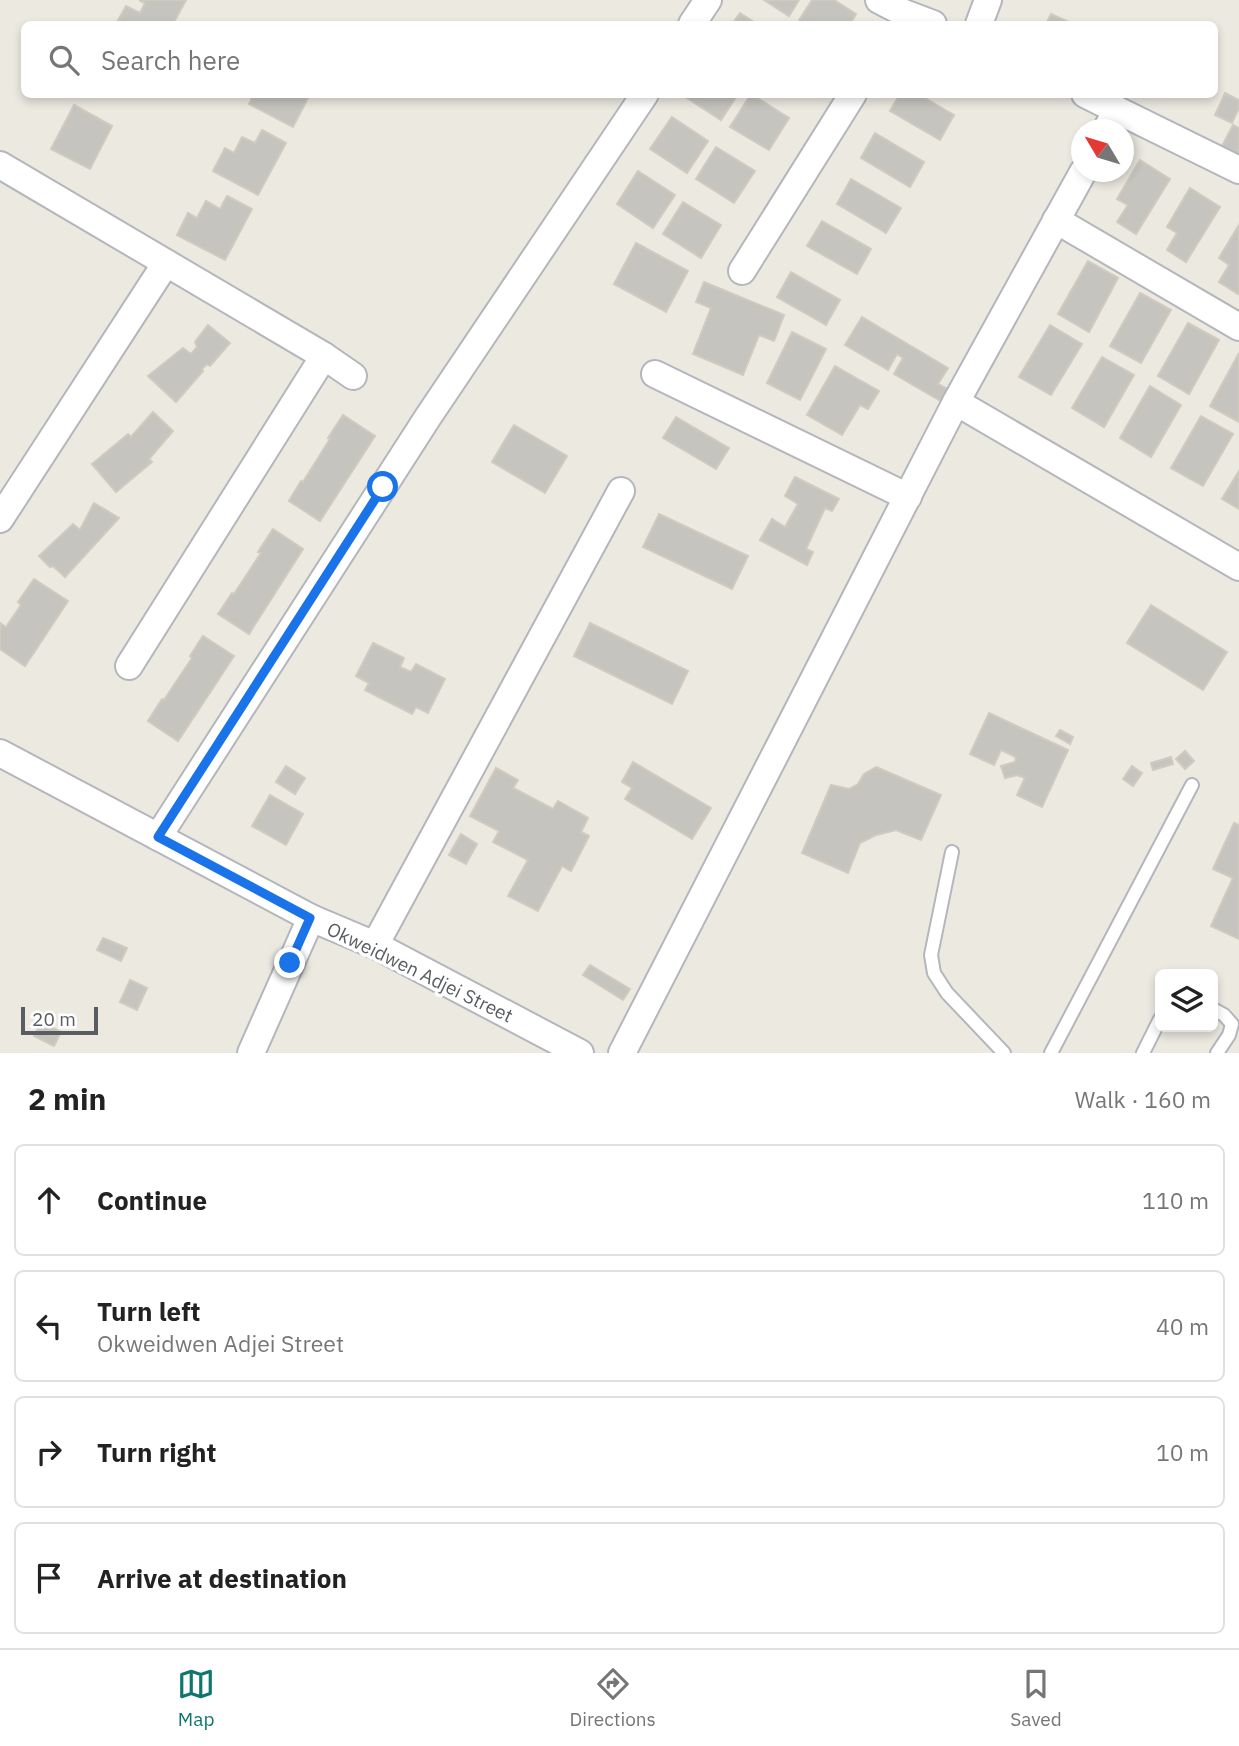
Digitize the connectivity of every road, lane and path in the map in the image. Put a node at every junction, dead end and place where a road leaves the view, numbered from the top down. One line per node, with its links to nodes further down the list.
1 (708, 0): 5 (street)
2 (879, 0): 4 (street)
3 (988, 0): 6 (street)
4 (900, 19)
5 (694, 21)
6 (980, 21)
7 (642, 98): 30 (street)
8 (850, 98): 17 (street)
9 (1089, 98): 10 (street)
10 (1111, 119)
11 (1134, 129): 13 (street)
12 (0, 165): 16 (street)
13 (1239, 170)
14 (1077, 182): 15 (street)
15 (1056, 220): 18 (street); 22 (street)
16 (166, 263): 19 (street); 25 (street)
17 (742, 271)
18 (1239, 327)
19 (324, 356): 21 (street); 27 (street)
20 (655, 374): 24 (street)
21 (354, 376)
22 (956, 402): 24 (street); 26 (street)
23 (621, 491): 33 (street)
24 (908, 497): 38 (street)
25 (0, 519)
26 (1239, 567)
27 (129, 666)
28 (0, 753): 30 (street, Okweidwen Adjei Street)
29 (1192, 785): 40 (lane)
30 (158, 837): 32 (street, Okweidwen Adjei Street)
31 (952, 852): 39 (lane)
32 (310, 918): 33 (street, Okweidwen Adjei Street); 36 (street)
33 (375, 945): 37 (street, Okweidwen Adjei Street)
34 (1218, 1012): 42 (lane)
35 (1155, 1029): 41 (lane)
36 (251, 1053)
37 (580, 1053)
38 (622, 1053)
39 (1004, 1053)
40 (1051, 1053)
41 (1143, 1053)
42 (1217, 1053)

